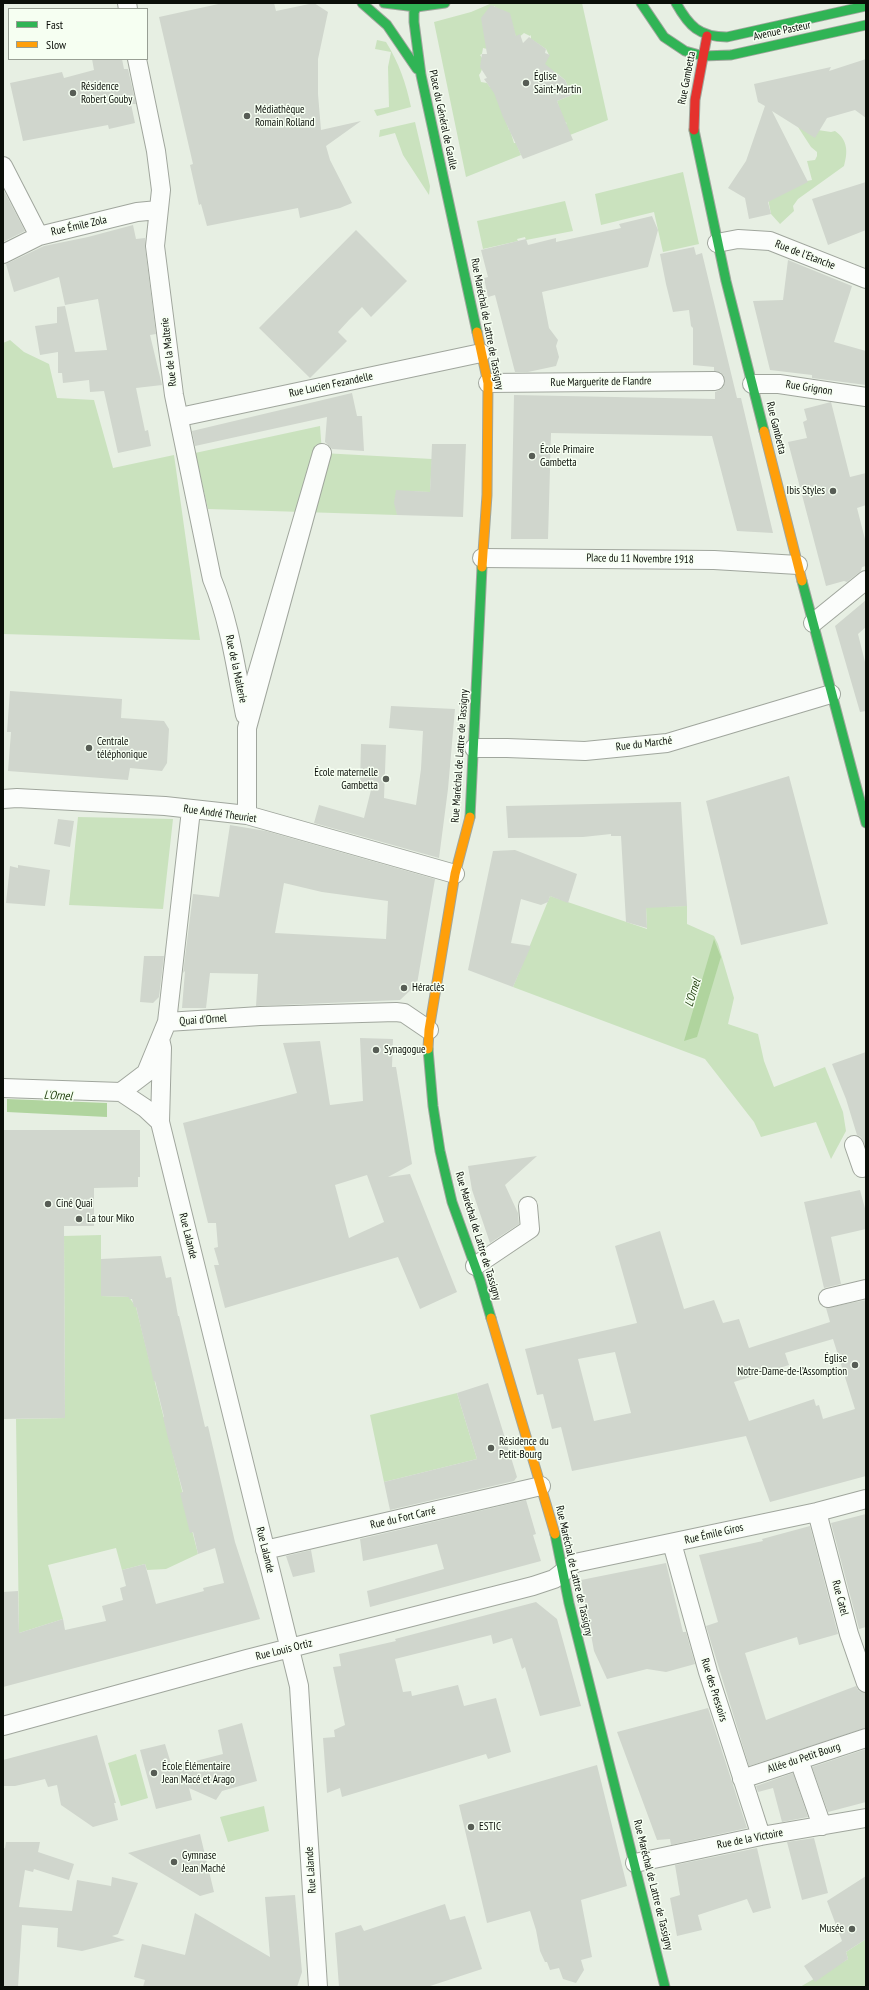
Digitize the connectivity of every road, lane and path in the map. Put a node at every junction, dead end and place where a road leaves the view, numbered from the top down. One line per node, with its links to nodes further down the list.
1 (362, 3): 12 (main road)
2 (384, 3): 6 (main road)
3 (445, 3): 6 (main road)
4 (641, 3): 10 (main road)
5 (676, 3): 9 (main road)
6 (417, 5): 12 (main road, Place du Général de Gaulle)
7 (866, 6): 9 (main road, Avenue Pasteur)
8 (866, 25): 10 (main road, Avenue Pasteur)
9 (707, 36): 10 (main road, Rue Gambetta)
10 (703, 56): 17 (main road, Rue Gambetta)
11 (137, 60): 14 (street, Rue de la Malterie)
12 (421, 75): 16 (main road, Place du Général de Gaulle)
13 (3, 166): 15 (street)
14 (158, 210): 15 (street, Rue Émile Zola); 25 (street, Rue de la Malterie)
15 (39, 236): 18 (street, Rue Émile Zola)
16 (457, 239): 20 (main road, Rue Maréchal de Lattre de Tassigny)
17 (717, 243): 19 (street, Rue de l'Etanche); 23 (main road, Rue Gambetta)
18 (3, 254)
19 (866, 279)
20 (481, 353): 22 (main road, Rue Maréchal de Lattre de Tassigny); 25 (street, Rue Lucien Fezandelle)
21 (715, 381): 22 (street, Rue Marguerite de Flandre)
22 (488, 383): 26 (main road, Rue Maréchal de Lattre de Tassigny)
23 (752, 384): 24 (street, Rue Grignon); 27 (main road, Rue Gambetta)
24 (866, 397)
25 (180, 417): 34 (street, Rue de la Malterie)
26 (482, 558): 27 (street, Place du 11 Novembre 1918); 31 (main road, Rue Maréchal de Lattre de Tassigny)
27 (798, 565): 29 (main road, Rue Gambetta)
28 (866, 580): 29 (street)
29 (814, 623): 30 (main road, Rue Gambetta)
30 (831, 694): 31 (street, Rue du Marché); 35 (main road, Rue Gambetta)
31 (474, 748): 36 (main road, Rue Maréchal de Lattre de Tassigny)
32 (3, 799): 33 (street, Rue André Theuriet)
33 (191, 810): 34 (street, Rue André Theuriet); 39 (street)
34 (247, 815): 36 (street, Rue André Theuriet)
35 (866, 823)
36 (449, 873): 37 (main road, Rue Maréchal de Lattre de Tassigny)
37 (434, 1001): 38 (street); 40 (main road, Rue Maréchal de Lattre de Tassigny)
38 (400, 1013): 39 (street, Quai d'Ornel); 40 (street)
39 (167, 1022): 41 (street, Quai d'Ornel)
40 (429, 1030): 48 (main road, Rue Maréchal de Lattre de Tassigny)
41 (160, 1039): 43 (street, Quai d'Ornel); 44 (street, Rue Lalande)
42 (3, 1088): 43 (street)
43 (121, 1092): 44 (street)
44 (160, 1122): 55 (street, Rue Lalande)
45 (854, 1145): 46 (street)
46 (866, 1167)
47 (528, 1206): 48 (street)
48 (474, 1266): 51 (main road, Rue Maréchal de Lattre de Tassigny)
49 (866, 1289): 50 (street)
50 (828, 1298)
51 (541, 1486): 55 (street, Rue du Fort Carré); 56 (main road, Rue Maréchal de Lattre de Tassigny)
52 (866, 1499): 53 (street, Rue Émile Giros)
53 (817, 1512): 54 (street, Rue Émile Giros); 58 (street, Rue Catel)
54 (672, 1543): 56 (street, Rue Émile Giros); 62 (street, Rue des Pressoirs)
55 (265, 1550): 57 (street, Rue Lalande)
56 (563, 1572): 57 (street, Rue Louis Ortiz); 66 (main road, Rue Maréchal de Lattre de Tassigny)
57 (289, 1649): 59 (street, Rue Louis Ortiz); 67 (street, Rue Lalande)
58 (866, 1683)
59 (3, 1726)
60 (866, 1738): 61 (street, Allée du Petit Bourg)
61 (799, 1760): 62 (street, Allée du Petit Bourg); 64 (street)
62 (742, 1779): 65 (street, Rue des Pressoirs)
63 (866, 1818): 64 (street, Rue de la Victoire)
64 (822, 1826): 65 (street, Rue de la Victoire)
65 (761, 1836): 66 (street, Rue de la Victoire)
66 (635, 1863): 68 (main road, Rue Maréchal de Lattre de Tassigny)
67 (318, 1987)
68 (665, 1987)

